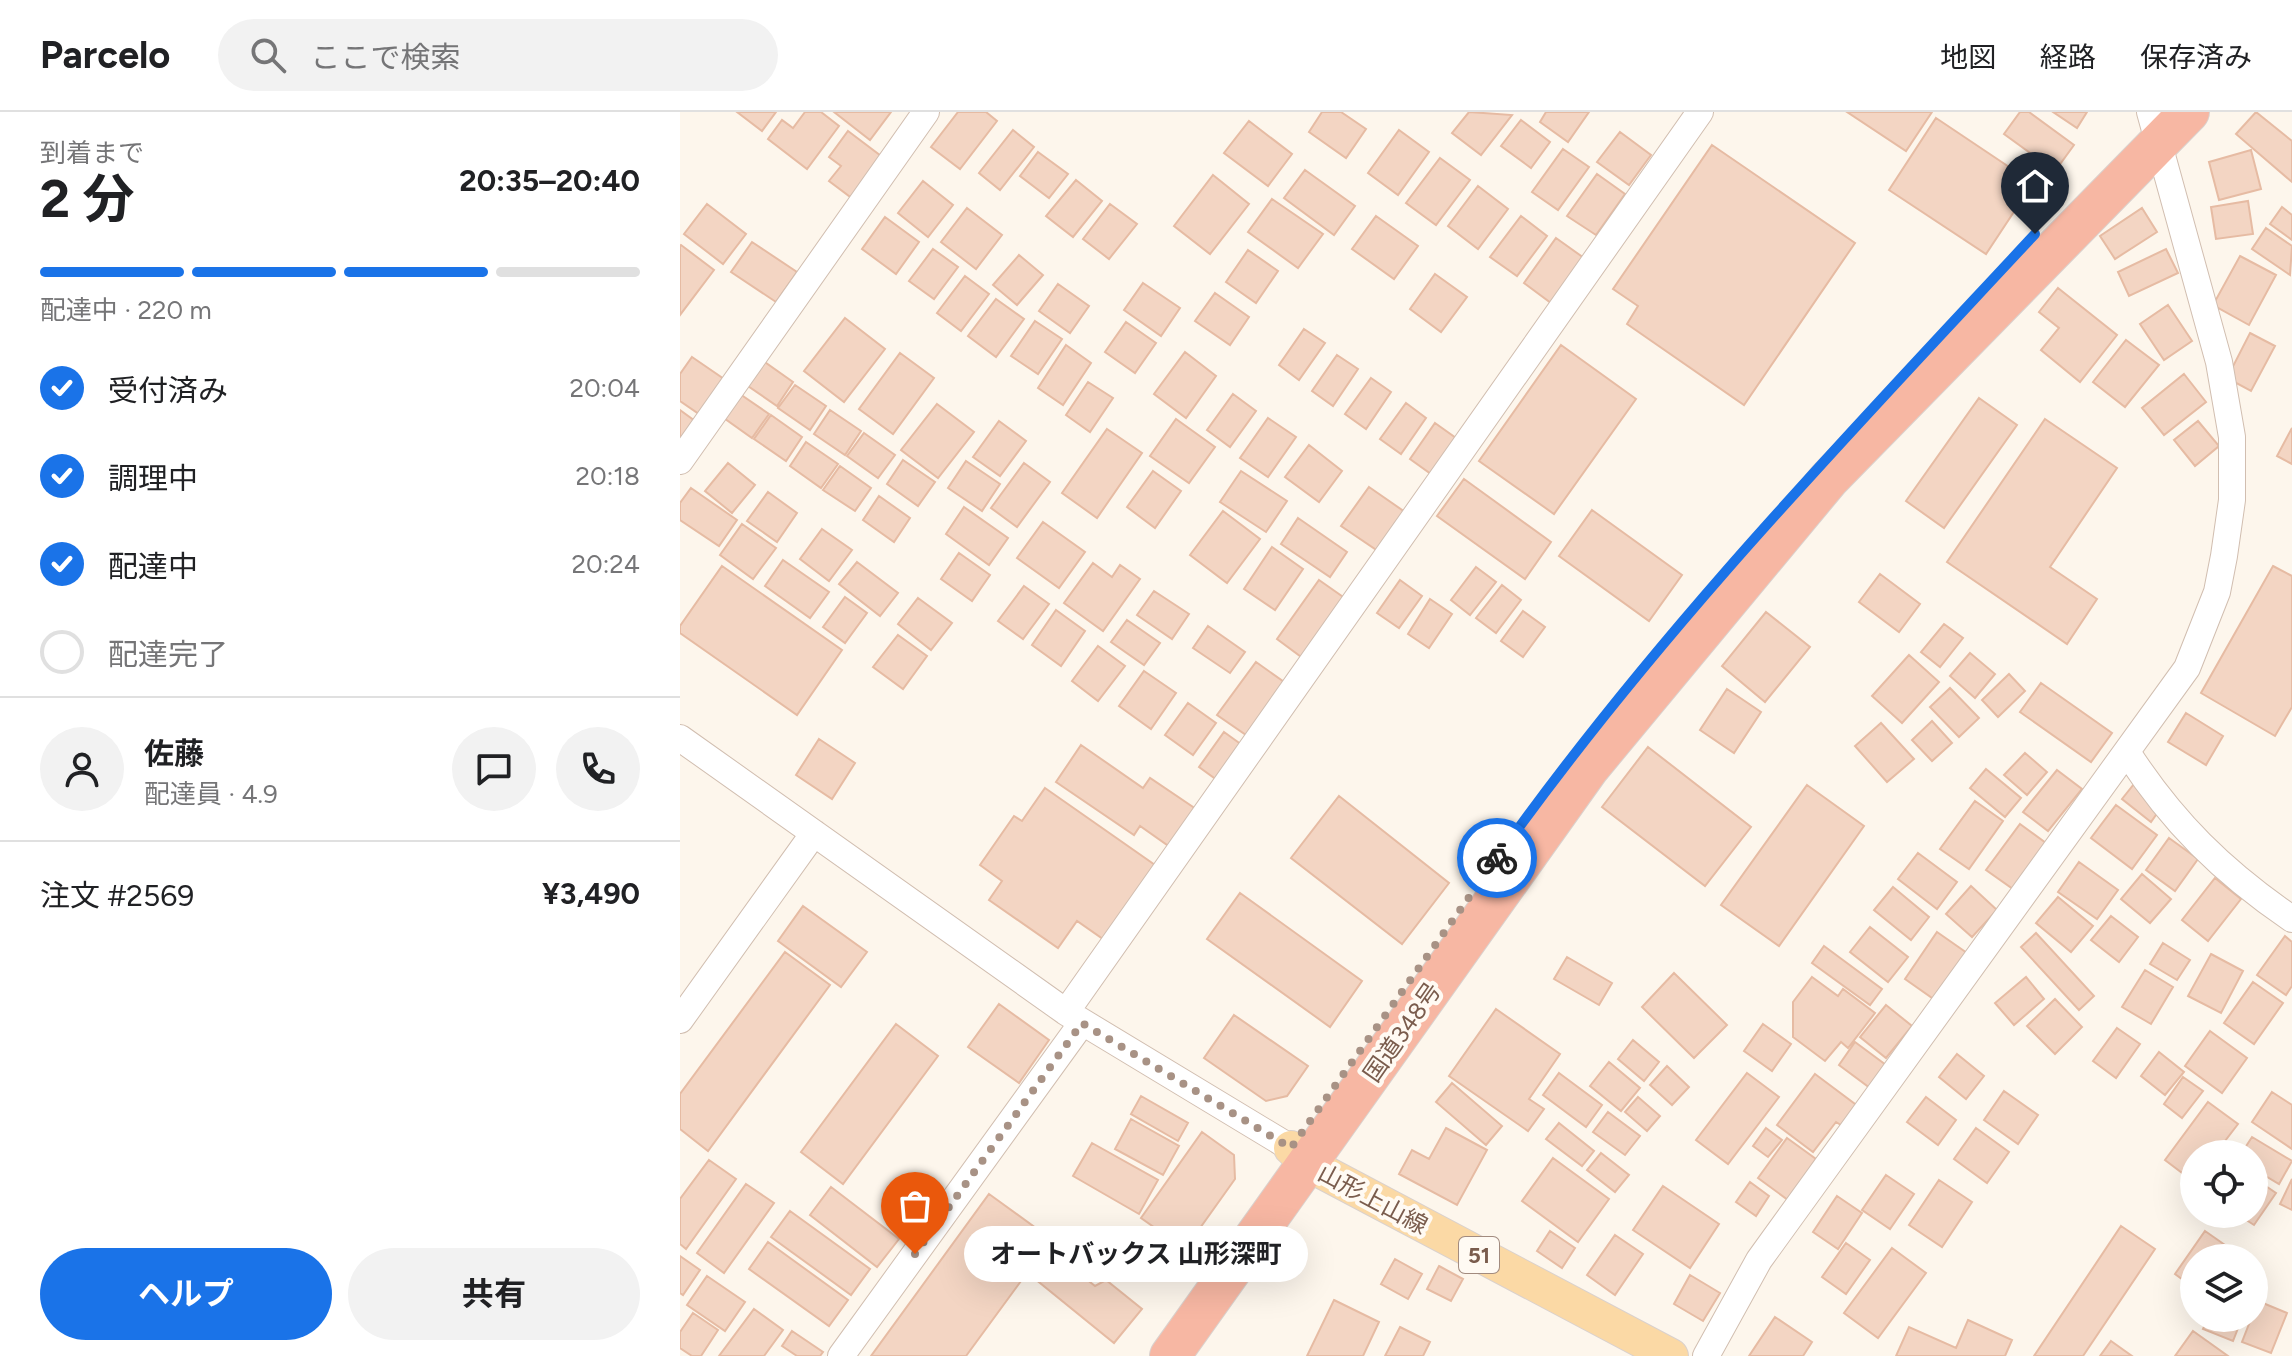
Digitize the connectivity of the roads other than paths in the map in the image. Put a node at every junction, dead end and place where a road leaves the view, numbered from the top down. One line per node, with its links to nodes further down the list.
1 (926, 112): 4 (street)
2 (1700, 112): 9 (street)
3 (2161, 119): 6 (street); 11 (highway, 国道348号)
4 (680, 461)
5 (680, 738): 7 (street)
6 (2127, 752): 8 (street); 16 (street)
7 (814, 833): 9 (street); 10 (street)
8 (2292, 919)
9 (1074, 1018): 11 (street); 12 (street)
10 (680, 1020)
11 (1300, 1156): 13 (highway, 国道348号); 14 (highway, 国道348号); 15 (main road, 山形上山線 / 51)
12 (841, 1356)
13 (1141, 1356)
14 (1170, 1356)
15 (1671, 1356)
16 (1706, 1356)

